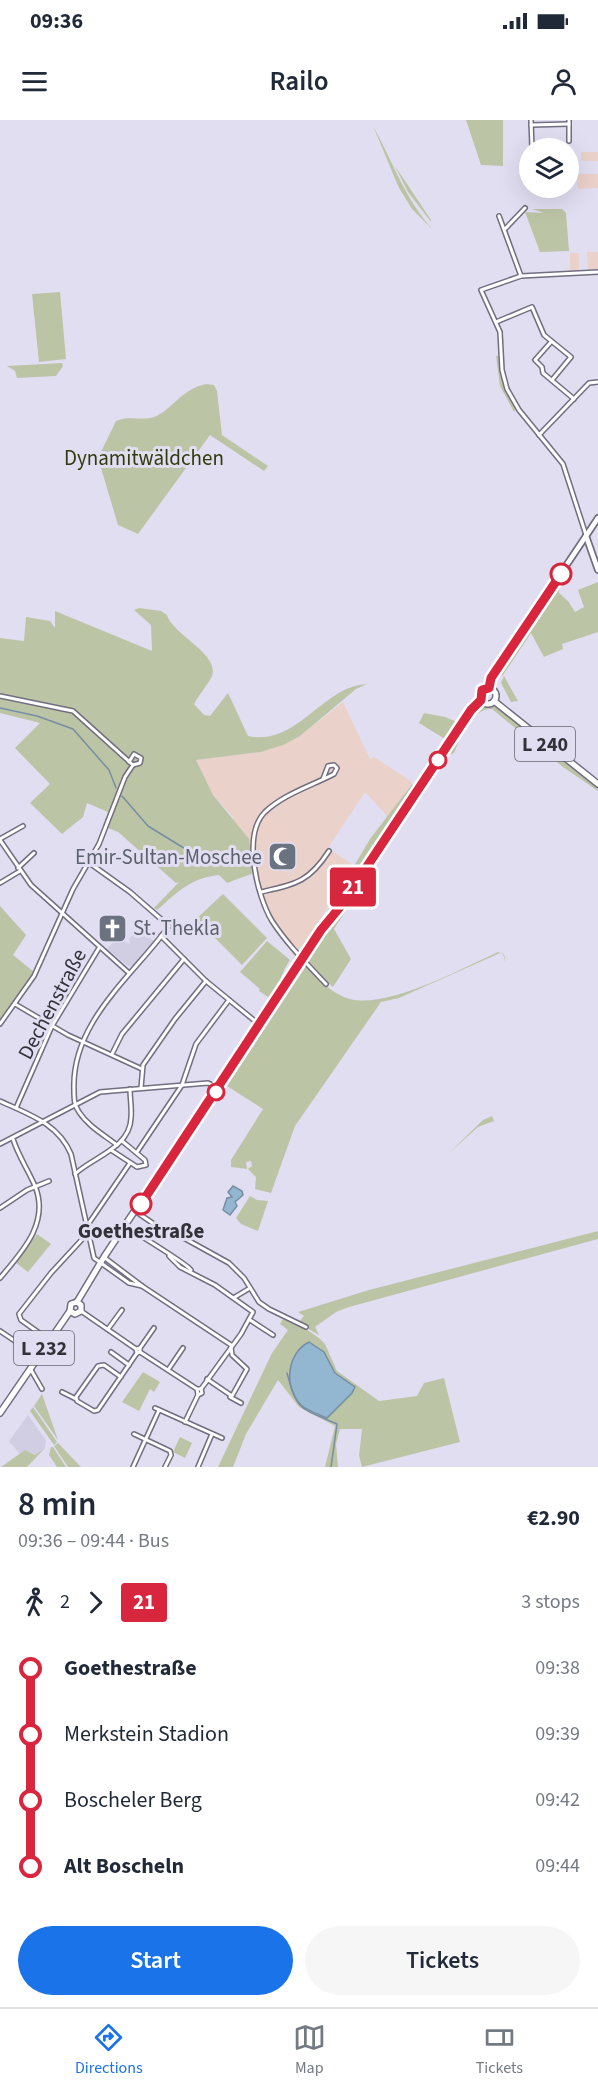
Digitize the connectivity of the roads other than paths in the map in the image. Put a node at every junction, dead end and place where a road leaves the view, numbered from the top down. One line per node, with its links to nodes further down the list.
1 (531, 122): 2 (street); 3 (street)
2 (569, 122): 4 (street)
3 (532, 138)
4 (569, 138)
5 (525, 208): 7 (street)
6 (499, 216): 7 (street)
7 (504, 229): 9 (street)
8 (598, 272): 9 (street)
9 (521, 276): 10 (street)
10 (496, 322): 11 (street); 15 (street)
11 (551, 342): 12 (street); 12 (street)
12 (552, 380): 14 (street)
13 (598, 382): 14 (street)
14 (574, 399): 15 (street)
15 (539, 435): 17 (street)
16 (598, 518): 17 (main road)
17 (586, 536): 18 (main road); 19 (main road)
18 (598, 570)
19 (489, 688): 21 (main road); 22 (main road)
20 (0, 696): 29 (street)
21 (481, 700): 22 (main road); 37 (main road, L 232)
22 (494, 701): 24 (main road, L 240)
23 (323, 779): 23 (street); 32 (street)
24 (598, 784)
25 (23, 826): 26 (street)
26 (0, 841): 30 (street)
27 (329, 850): 32 (street)
28 (34, 853): 30 (street)
29 (88, 862): 33 (street); 34 (street)
30 (19, 870): 31 (street); 33 (street)
31 (0, 883)
32 (261, 892): 37 (street)
33 (61, 914): 35 (street); 42 (street)
34 (161, 936): 36 (street); 38 (street)
35 (100, 947): 38 (street); 44 (street, Dechenstraße)
36 (184, 959): 39 (street); 47 (street)
37 (303, 960): 40 (street); 45 (main road, L 232)
38 (129, 973): 46 (street)
39 (206, 981): 41 (street); 48 (street)
40 (327, 984)
41 (228, 1000): 45 (street); 49 (street)
42 (15, 1004): 43 (street); 44 (street)
43 (0, 1024)
44 (52, 1026): 46 (street); 55 (street, Dechenstraße)
45 (260, 1026): 51 (main road, L 232)
46 (82, 1042): 47 (street); 54 (street)
47 (112, 1054): 48 (street)
48 (142, 1069): 50 (street)
49 (182, 1085): 50 (street); 51 (street); 62 (street)
50 (141, 1088): 52 (street)
51 (219, 1088): 68 (main road, L 232)
52 (130, 1089): 54 (street); 58 (street)
53 (0, 1101): 55 (street)
54 (75, 1104): 56 (street); 60 (street)
55 (16, 1108): 56 (street)
56 (46, 1121): 57 (street); 64 (street)
57 (13, 1138): 59 (street); 66 (street)
58 (121, 1141): 60 (street); 62 (street)
59 (0, 1144)
60 (117, 1145): 61 (street)
61 (111, 1150): 63 (street); 64 (street)
62 (137, 1152): 63 (street)
63 (130, 1163): 70 (street)
64 (75, 1174): 70 (street)
65 (49, 1180): 66 (street)
66 (35, 1185): 67 (street); 74 (street)
67 (0, 1208)
68 (135, 1211): 69 (main road, L 232); 76 (street)
69 (126, 1226): 72 (main road, L 232); 77 (street)
70 (86, 1227): 71 (street)
71 (87, 1234): 73 (street); 88 (street)
72 (104, 1257): 73 (main road, L 232); 75 (street)
73 (100, 1264): 75 (street); 78 (main road, L 232)
74 (0, 1278)
75 (142, 1286): 89 (street)
76 (250, 1288): 77 (street); 83 (street)
77 (235, 1297): 82 (street)
78 (77, 1302): 80 (main road, L 232); 81 (main road, L 232)
79 (122, 1310): 85 (street)
80 (70, 1311): 81 (main road, L 232); 88 (main road, L 232)
81 (81, 1311): 85 (street)
82 (250, 1320): 87 (street); 89 (street)
83 (306, 1327)
84 (154, 1328): 91 (street)
85 (108, 1329): 91 (street)
86 (0, 1331): 93 (street)
87 (273, 1335)
88 (50, 1340): 93 (main road, L 232)
89 (231, 1346): 98 (street); 102 (street)
90 (183, 1348): 96 (street)
91 (139, 1350): 94 (street); 96 (street)
92 (111, 1352): 94 (street)
93 (39, 1357): 95 (main road, L 232)
94 (129, 1365): 97 (street)
95 (31, 1370): 99 (street); 105 (main road, L 232)
96 (168, 1370): 100 (street)
97 (121, 1377): 103 (street); 103 (street)
98 (207, 1379): 100 (street); 102 (street)
99 (42, 1389)
100 (199, 1389): 106 (street)
101 (62, 1392): 103 (street)
102 (230, 1397): 104 (street)
103 (76, 1399)
104 (241, 1404)
105 (0, 1413)
106 (185, 1422): 108 (street); 110 (street)
107 (134, 1434): 110 (street)
108 (212, 1434): 109 (street); 113 (street)
109 (222, 1438)
110 (146, 1439): 111 (street); 112 (street)
111 (134, 1467)
112 (165, 1467)
113 (198, 1467)

